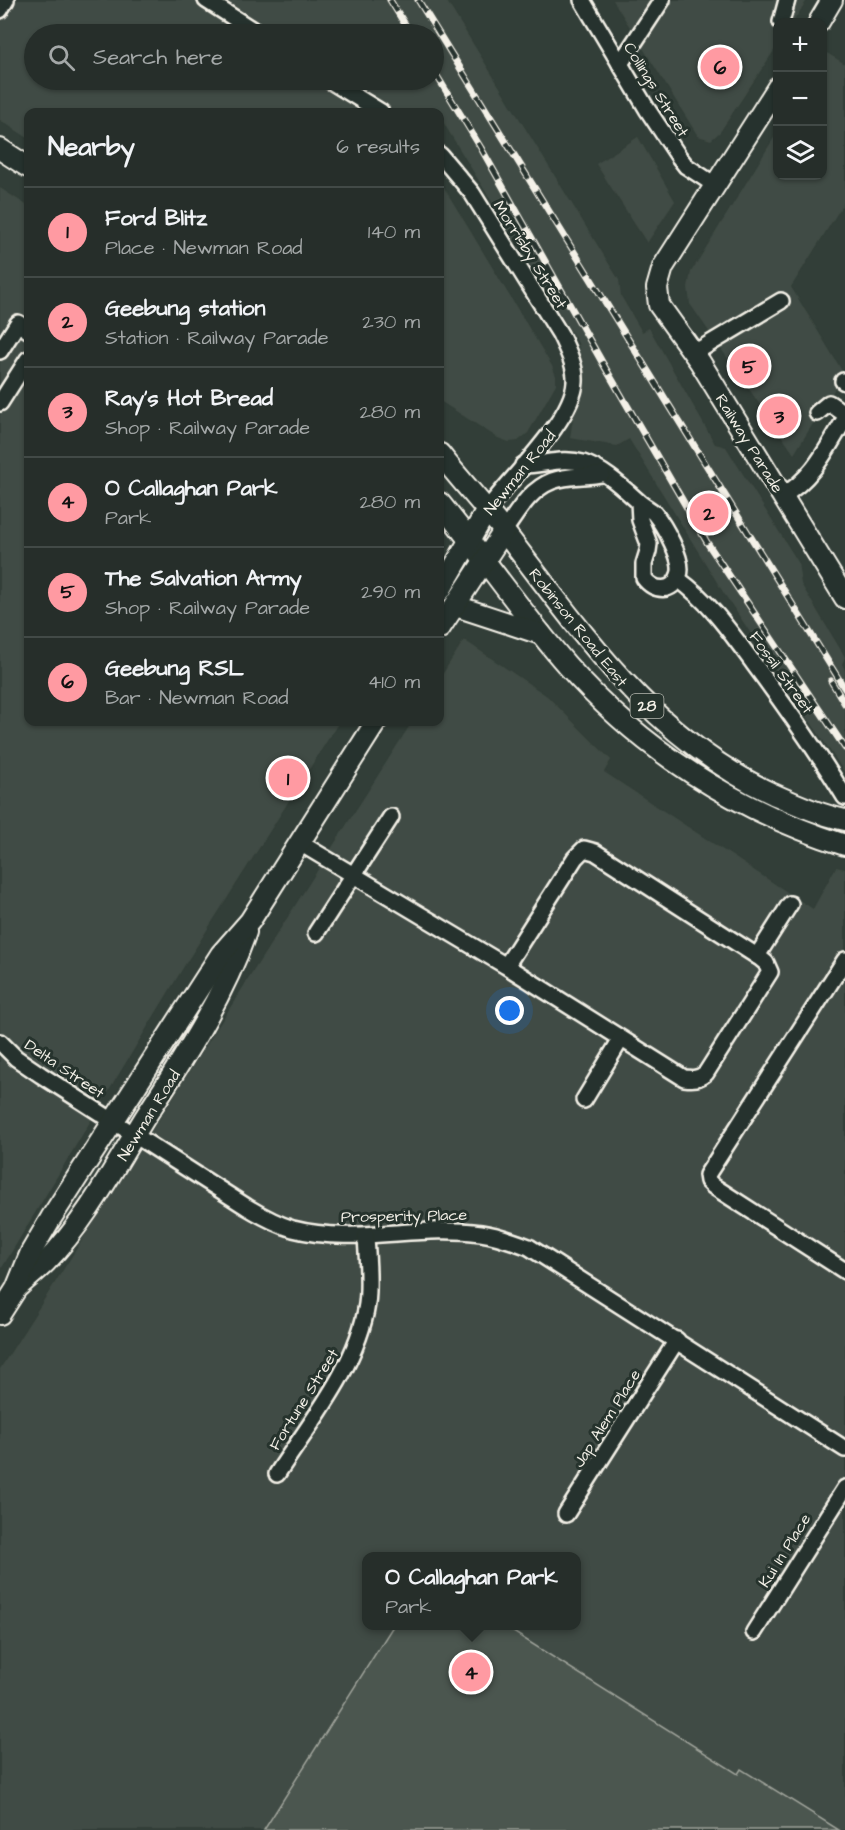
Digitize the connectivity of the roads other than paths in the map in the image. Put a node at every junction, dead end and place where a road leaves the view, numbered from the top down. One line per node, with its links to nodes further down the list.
1 (6, 0): 7 (street)
2 (206, 0): 10 (street)
3 (582, 0): 11 (street, Collings Street)
4 (662, 0): 11 (street)
5 (787, 0): 8 (street)
6 (833, 1): 9 (main road)
7 (0, 10)
8 (782, 18)
9 (822, 18)
10 (243, 24)
11 (620, 64): 18 (street, Collings Street)
12 (345, 90): 14 (street)
13 (773, 93): 18 (main road)
14 (374, 108)
15 (0, 149): 17 (main road)
16 (444, 160): 24 (street, Morrisby Street)
17 (24, 164)
18 (715, 185): 22 (main road, Railway Parade)
19 (781, 301): 22 (street)
20 (24, 327): 21 (street)
21 (0, 351)
22 (694, 353): 32 (main road, Railway Parade)
23 (24, 365): 25 (street)
24 (575, 381): 30 (street, Newman Road)
25 (0, 404)
26 (817, 412): 27 (street)
27 (845, 414)
28 (845, 419): 32 (street)
29 (444, 459): 35 (main road, Robinson Road East / 28)
30 (523, 465): 31 (street); 35 (street, Newman Road)
31 (602, 474): 33 (street); 36 (street)
32 (782, 496): 41 (main road, Railway Parade)
33 (639, 502): 39 (street); 39 (street)
34 (444, 508): 37 (main road, Robinson Road East / 28)
35 (487, 510): 36 (main road, Robinson Road East / 28); 37 (main road, Newman Road)
36 (504, 531): 38 (main road, Newman Road); 48 (main road, Robinson Road East / 28)
37 (468, 541): 38 (main road, Robinson Road East / 28); 40 (main road, Newman Road)
38 (484, 562): 42 (main road, Newman Road); 44 (main road, Robinson Road East / 28)
39 (678, 579): 46 (street, Fossil Street)
40 (444, 584)
41 (845, 598)
42 (456, 606): 43 (main road, Newman Road); 44 (main road)
43 (444, 622)
44 (541, 634): 50 (main road, Robinson Road East / 28)
45 (373, 726): 49 (main road, Newman Road)
46 (845, 797)
47 (391, 817): 51 (street)
48 (842, 820)
49 (300, 843): 51 (street); 53 (main road, Newman Road)
50 (845, 845)
51 (353, 876): 54 (street); 57 (street)
52 (790, 904): 55 (street)
53 (250, 921): 61 (main road, Newman Road); 62 (main road, Newman Road)
54 (316, 933)
55 (757, 956): 57 (street); 58 (street)
56 (845, 960): 64 (street)
57 (506, 966): 58 (street)
58 (621, 1039): 60 (street)
59 (0, 1042): 61 (street, Delta Street)
60 (584, 1100)
61 (113, 1121): 62 (street, Prosperity Place); 65 (main road, Newman Road)
62 (135, 1135): 63 (street, Prosperity Place); 65 (main road, Newman Road)
63 (366, 1235): 67 (street, Prosperity Place); 69 (street, Fortune Street)
64 (845, 1271)
65 (16, 1289): 66 (main road, Newman Road)
66 (0, 1314)
67 (677, 1340): 68 (street, Prosperity Place); 71 (street, Jap Alem Place)
68 (845, 1449)
69 (277, 1474)
70 (845, 1488): 72 (street, Kui In Place)
71 (566, 1515)
72 (754, 1632)

